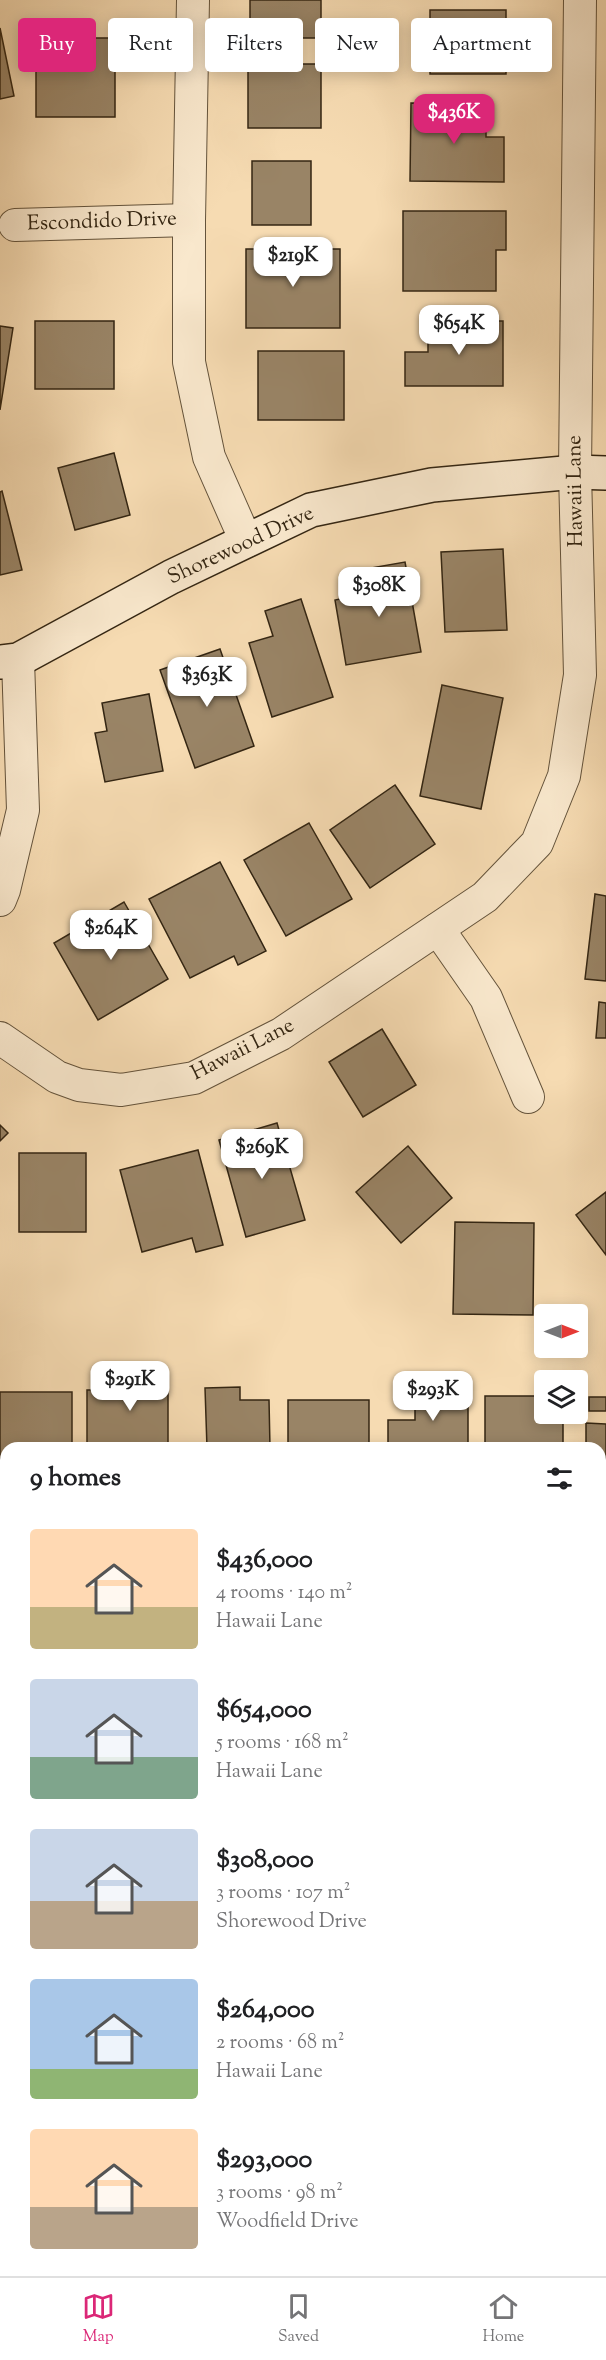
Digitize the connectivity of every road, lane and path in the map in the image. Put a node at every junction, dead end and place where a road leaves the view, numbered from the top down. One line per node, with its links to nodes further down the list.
1 (193, 0): 3 (street, Escondido Drive)
2 (580, 0): 5 (street, Hawaii Lane)
3 (189, 220): 4 (street, Escondido Drive); 6 (street, Escondido Drive)
4 (15, 225)
5 (590, 472): 6 (street, Shorewood Drive); 9 (street, Hawaii Lane)
6 (246, 541): 7 (street, Shorewood Drive)
7 (9, 661): 8 (street)
8 (0, 900)
9 (438, 929): 10 (street, Hawaii Lane); 11 (street)
10 (0, 1038)
11 (528, 1097)

